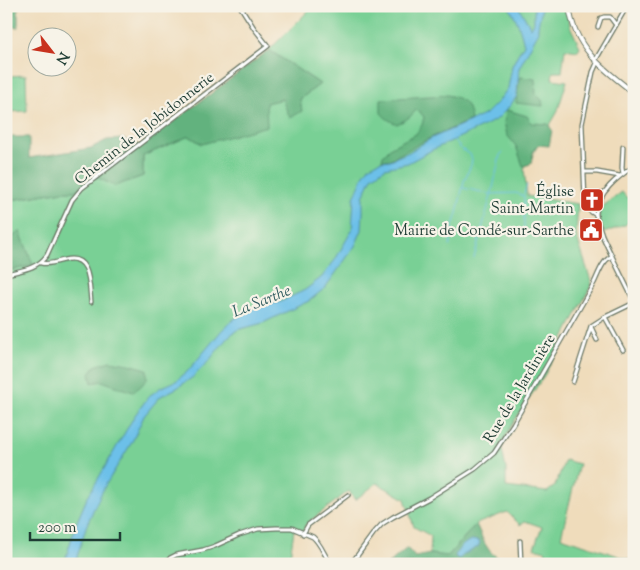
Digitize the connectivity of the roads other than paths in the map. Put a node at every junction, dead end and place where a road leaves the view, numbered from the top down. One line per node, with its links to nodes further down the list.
1 (240, 6): 15 (street, Chemin de la Jobidonnerie)
2 (569, 6): 7 (main road)
3 (627, 7): 4 (street); 5 (street)
4 (634, 11)
5 (616, 25): 6 (street); 7 (street)
6 (598, 27)
7 (596, 62): 8 (main road); 11 (street)
8 (634, 93)
9 (623, 147): 12 (street)
10 (634, 166): 12 (street)
11 (584, 172): 12 (street); 13 (street)
12 (622, 175): 13 (street)
13 (596, 215): 14 (street)
14 (612, 256): 18 (street); 29 (street, Rue de la Jardinière)
15 (40, 263): 16 (street); 17 (street)
16 (6, 274)
17 (91, 302)
18 (634, 302): 19 (street)
19 (605, 317): 20 (street); 22 (street)
20 (591, 326): 21 (street); 23 (street)
21 (598, 340)
22 (623, 350)
23 (573, 382)
24 (348, 495): 25 (street)
25 (303, 534): 27 (street); 28 (street)
26 (520, 541): 30 (street)
27 (166, 564)
28 (331, 564)
29 (351, 564)
30 (521, 564)

